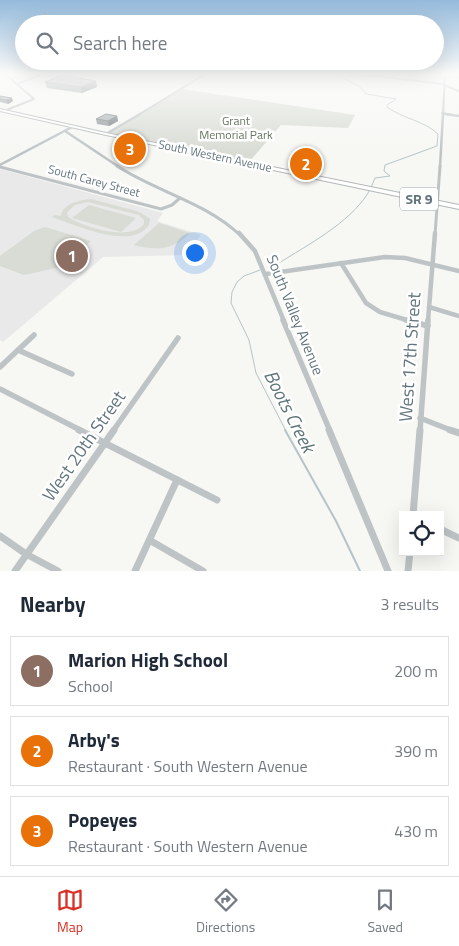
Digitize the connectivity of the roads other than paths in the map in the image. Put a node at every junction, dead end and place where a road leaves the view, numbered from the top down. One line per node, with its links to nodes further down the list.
1 (32, 100): 4 (street)
2 (163, 100): 9 (street)
3 (443, 100): 5 (street, West 17th Street)
4 (2, 110): 7 (highway, South Western Avenue / SR 9)
5 (442, 113): 6 (street); 12 (street, West 17th Street)
6 (459, 116)
7 (74, 126): 8 (street); 9 (highway, South Western Avenue / SR 9)
8 (65, 131): 10 (street); 11 (street, South Valley Avenue)
9 (106, 134): 12 (highway, South Western Avenue / SR 9)
10 (0, 166): 11 (street, South Carey Street)
11 (180, 198): 17 (street, South Valley Avenue)
12 (438, 202): 13 (highway, South Western Avenue / SR 9); 15 (street, West 17th Street)
13 (459, 207)
14 (340, 263): 15 (street); 17 (street); 20 (street)
15 (432, 264): 16 (street); 18 (street, West 17th Street)
16 (459, 271)
17 (266, 274): 43 (street, South Valley Avenue)
18 (429, 307): 19 (street); 20 (street, West 17th Street)
19 (459, 316)
20 (428, 326): 27 (street, West 17th Street)
21 (34, 335): 23 (street)
22 (178, 338): 29 (street, West 20th Street)
23 (18, 350): 24 (street); 25 (street)
24 (0, 367)
25 (72, 374)
26 (0, 389): 29 (street)
27 (420, 418): 28 (street); 32 (street, West 17th Street)
28 (459, 433)
29 (104, 442): 30 (street); 37 (street, West 20th Street)
30 (177, 480): 31 (street); 36 (street)
31 (217, 500)
32 (413, 511)
33 (444, 531): 35 (street)
34 (0, 536): 37 (street)
35 (459, 538)
36 (151, 541): 41 (street); 42 (street)
37 (26, 554): 39 (street, West 20th Street); 40 (street)
38 (410, 556): 44 (street)
39 (15, 571)
40 (58, 571)
41 (135, 571)
42 (203, 571)
43 (388, 571)
44 (408, 571)

